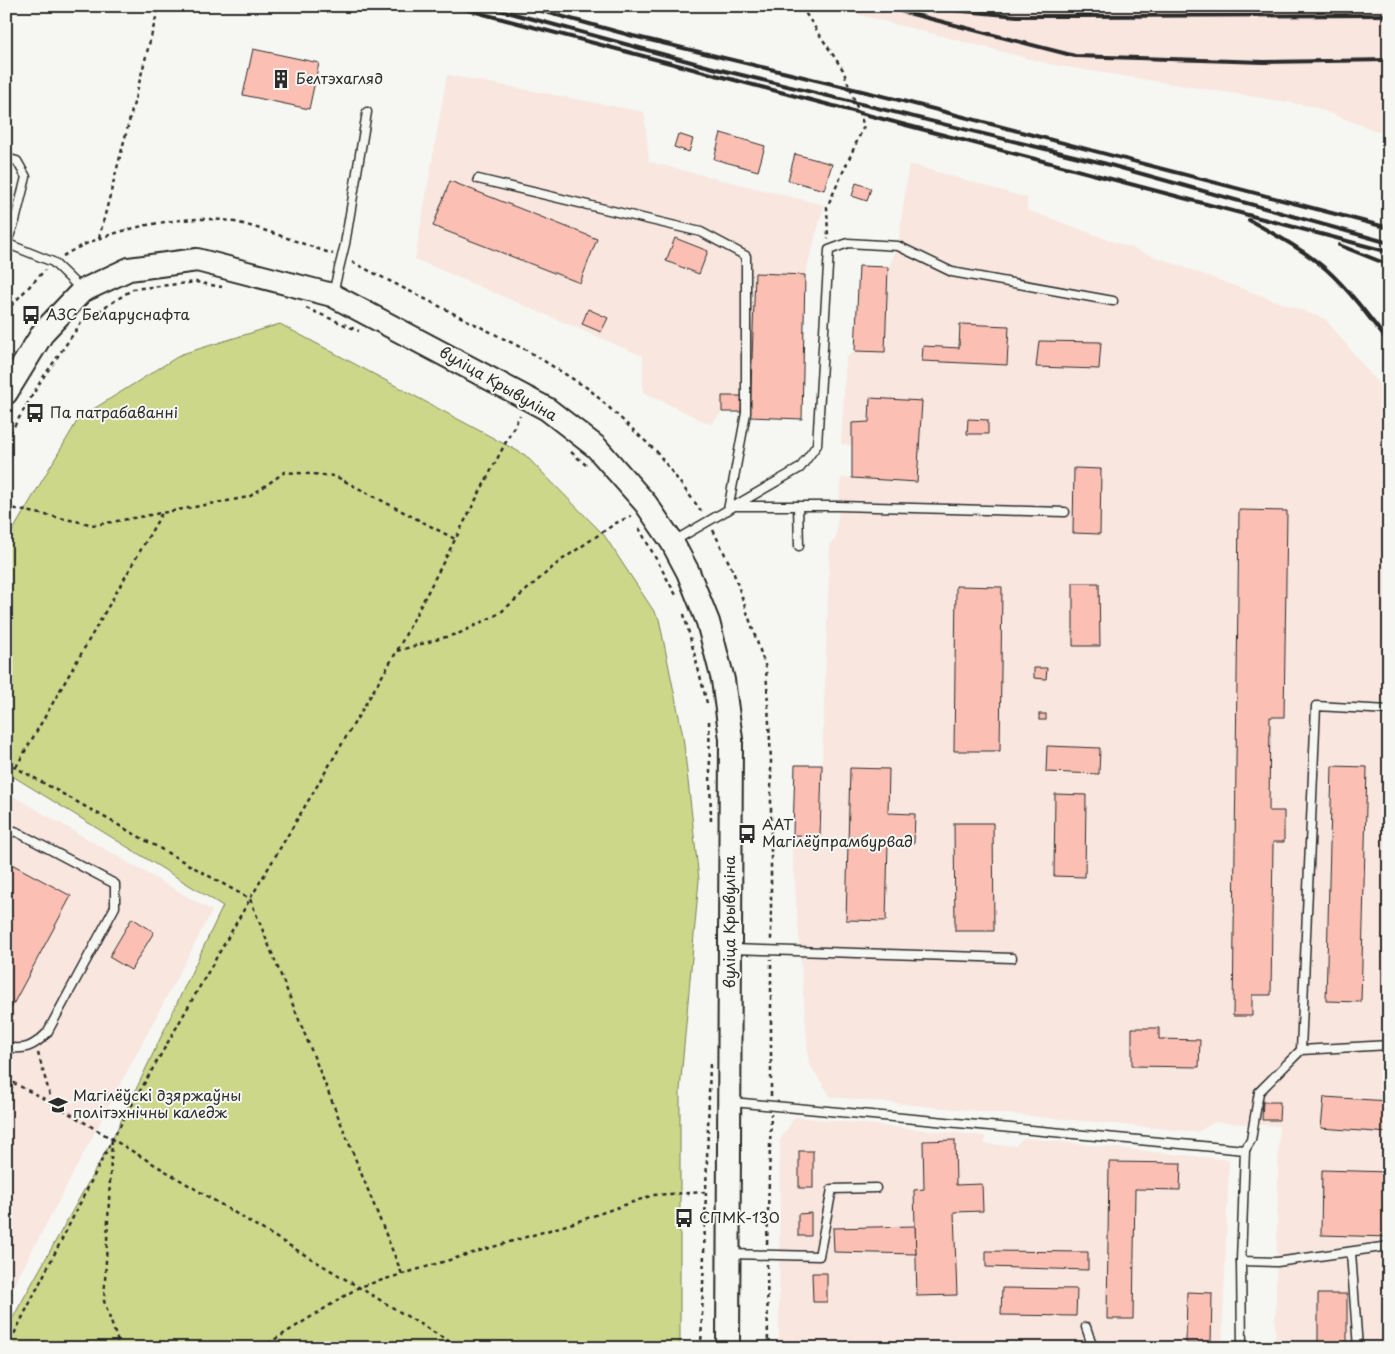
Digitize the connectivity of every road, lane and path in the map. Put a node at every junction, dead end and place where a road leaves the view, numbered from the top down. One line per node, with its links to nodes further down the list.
1 (159, 6): 6 (path)
2 (803, 6): 8 (path)
3 (367, 112): 9 (lane)
4 (6, 158): 7 (lane)
5 (478, 179): 27 (lane)
6 (99, 238): 9 (path); 10 (path)
7 (7, 244): 10 (lane)
8 (829, 250): 14 (lane); 23 (lane)
9 (341, 257): 13 (lane); 31 (path)
10 (53, 262): 12 (lane); 16 (path)
11 (223, 287): 20 (path)
12 (82, 291): 13 (main road, вуліца Крывуліна); 18 (main road, вуліца Крывуліна)
13 (332, 295): 33 (main road, вуліца Крывуліна)
14 (1113, 301)
15 (305, 308): 17 (path)
16 (6, 311)
17 (367, 335)
18 (6, 393)
19 (521, 412): 32 (path)
20 (6, 440)
21 (566, 448): 22 (path)
22 (588, 466)
23 (735, 506): 24 (lane); 27 (lane)
24 (798, 506): 28 (lane); 34 (lane)
25 (6, 507): 29 (path)
26 (625, 509): 30 (path)
27 (728, 510): 31 (lane)
28 (1065, 512)
29 (162, 513): 32 (path); 40 (path)
30 (630, 516): 35 (path); 37 (path)
31 (708, 521): 33 (lane); 45 (path)
32 (455, 539): 37 (path)
33 (672, 542): 44 (main road, вуліца Крывуліна)
34 (799, 546)
35 (677, 596)
36 (684, 614): 41 (path)
37 (397, 652): 43 (path)
38 (1389, 710): 50 (lane)
39 (6, 762): 40 (path)
40 (16, 767): 43 (path)
41 (711, 829)
42 (6, 835): 47 (lane)
43 (250, 899): 56 (path); 65 (path)
44 (730, 949): 45 (lane); 53 (main road, вуліца Крывуліна)
45 (771, 950): 46 (lane); 55 (path)
46 (1012, 958)
47 (36, 1044): 49 (lane); 54 (path)
48 (1389, 1045): 50 (lane)
49 (6, 1047)
50 (1301, 1050): 57 (lane)
51 (710, 1061): 59 (path)
52 (6, 1079): 54 (path)
53 (730, 1102): 55 (lane); 62 (main road, вуліца Крывуліна)
54 (52, 1103): 56 (path)
55 (771, 1106): 57 (lane); 63 (path)
56 (112, 1138): 66 (path); 68 (path); 69 (path)
57 (1245, 1150): 64 (lane)
58 (876, 1188): 63 (lane)
59 (705, 1192): 65 (path); 72 (path)
60 (1389, 1246): 61 (lane)
61 (1350, 1253): 64 (lane); 77 (lane)
62 (728, 1254): 63 (lane); 73 (main road, вуліца Крывуліна)
63 (766, 1255): 74 (path)
64 (1241, 1261): 76 (lane)
65 (402, 1274): 66 (path)
66 (359, 1287): 70 (path); 71 (path)
67 (1086, 1327): 75 (lane)
68 (7, 1348)
69 (120, 1348)
70 (261, 1348)
71 (460, 1348)
72 (701, 1348)
73 (728, 1348)
74 (768, 1348)
75 (1092, 1348)
76 (1242, 1348)
77 (1358, 1348)

